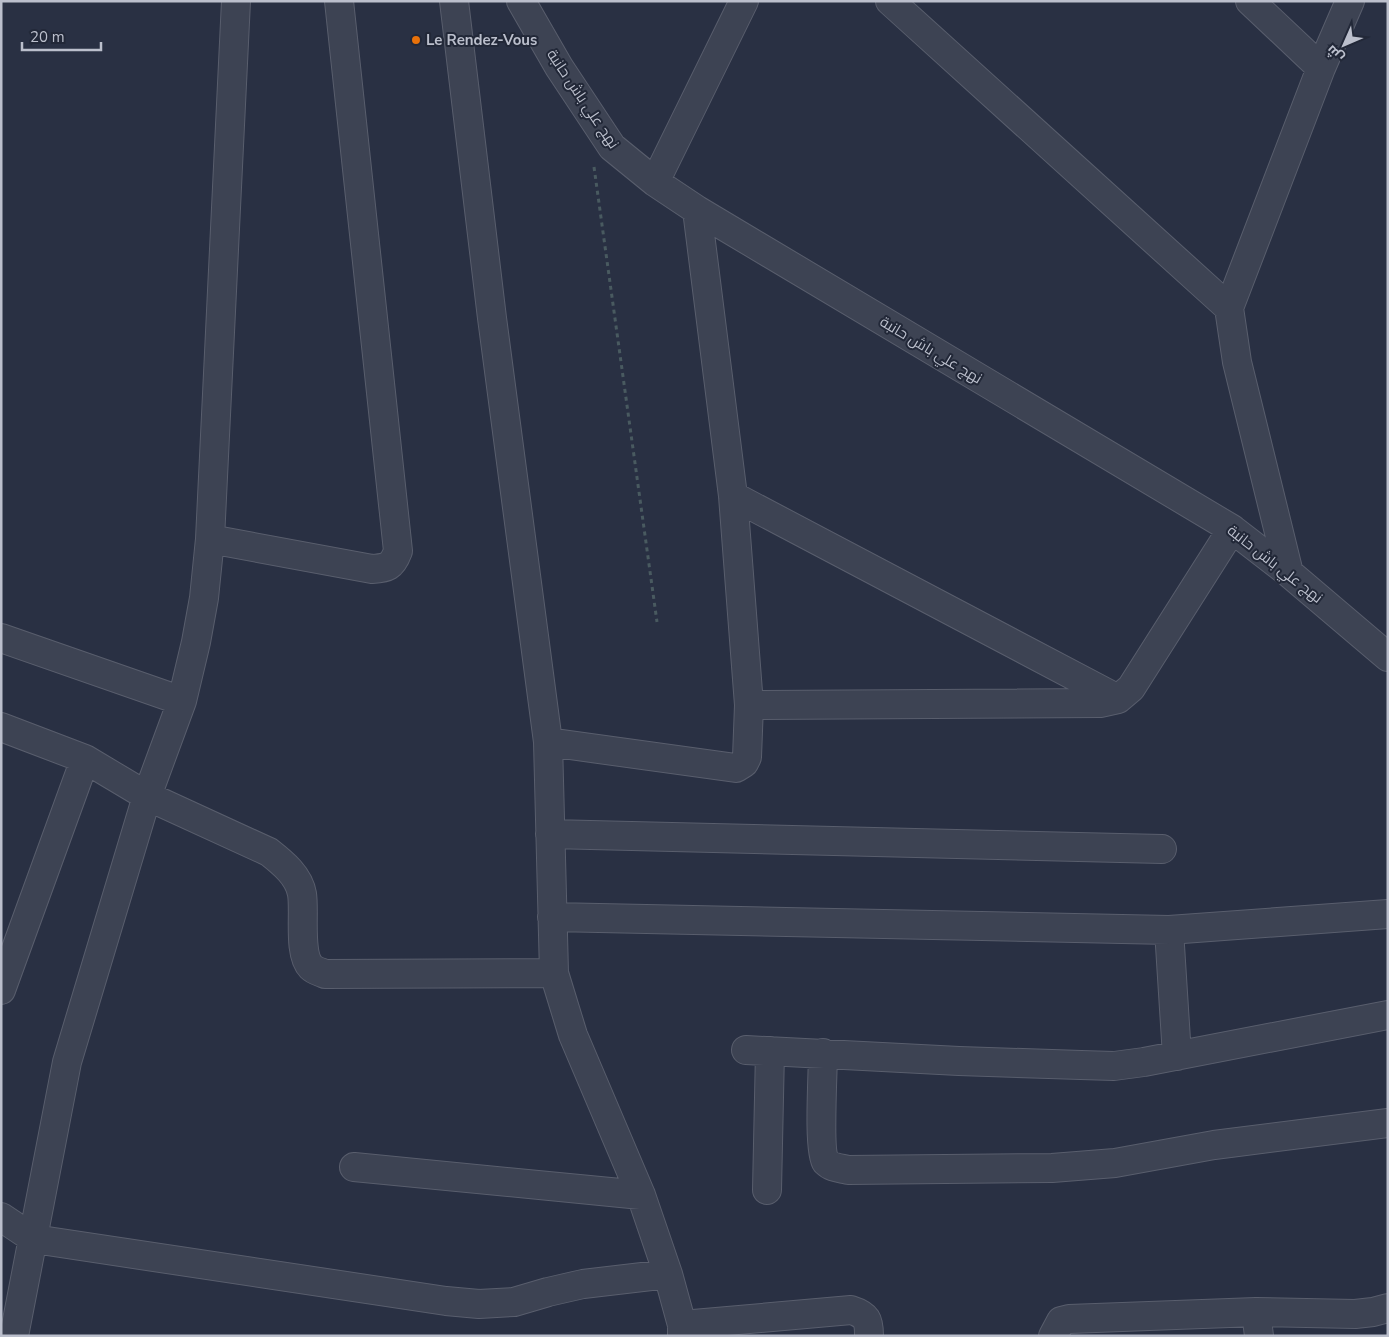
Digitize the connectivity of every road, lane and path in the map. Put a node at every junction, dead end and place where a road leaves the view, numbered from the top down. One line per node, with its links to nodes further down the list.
1 (236, 1): 16 (street)
2 (339, 1): 16 (street)
3 (454, 1): 25 (street)
4 (521, 1): 10 (street, نهج علي باش حانبة)
5 (744, 1): 11 (street)
6 (890, 1): 13 (street)
7 (1250, 1): 9 (street)
8 (1350, 1): 9 (street)
9 (1321, 68): 13 (street)
10 (612, 147): 11 (street, نهج علي باش حانبة); 18 (path)
11 (655, 182): 12 (street, نهج علي باش حانبة)
12 (697, 210): 14 (street); 15 (street, نهج علي باش حانبة)
13 (1229, 308): 17 (street)
14 (733, 496): 21 (street); 23 (street)
15 (1232, 529): 17 (street, نهج علي باش حانبة); 21 (street)
16 (210, 539): 22 (street)
17 (1289, 573): 20 (street, نهج علي باش حانبة)
18 (657, 622)
19 (1, 638): 22 (street)
20 (1388, 657)
21 (1118, 699): 23 (street)
22 (182, 701): 27 (street)
23 (749, 705): 25 (street)
24 (1, 728): 26 (street)
25 (548, 742): 28 (street)
26 (85, 759): 27 (street); 34 (street)
27 (147, 796): 33 (street); 43 (street)
28 (550, 834): 29 (street); 31 (street)
29 (1162, 849)
30 (1388, 914): 32 (street)
31 (552, 917): 32 (street); 33 (street)
32 (1169, 930): 37 (street)
33 (554, 973): 41 (street)
34 (1, 990)
35 (1388, 1016): 37 (street)
36 (823, 1053): 37 (street); 38 (street); 40 (street)
37 (1177, 1056)
38 (1388, 1123)
39 (354, 1167): 41 (street)
40 (767, 1190)
41 (641, 1195): 44 (street)
42 (1, 1217): 43 (street)
43 (34, 1239): 44 (street); 48 (street)
44 (668, 1274): 47 (street)
45 (1388, 1308): 46 (street)
46 (1258, 1324): 50 (street)
47 (682, 1330): 49 (street)
48 (14, 1336)
49 (869, 1336)
50 (1053, 1336)

